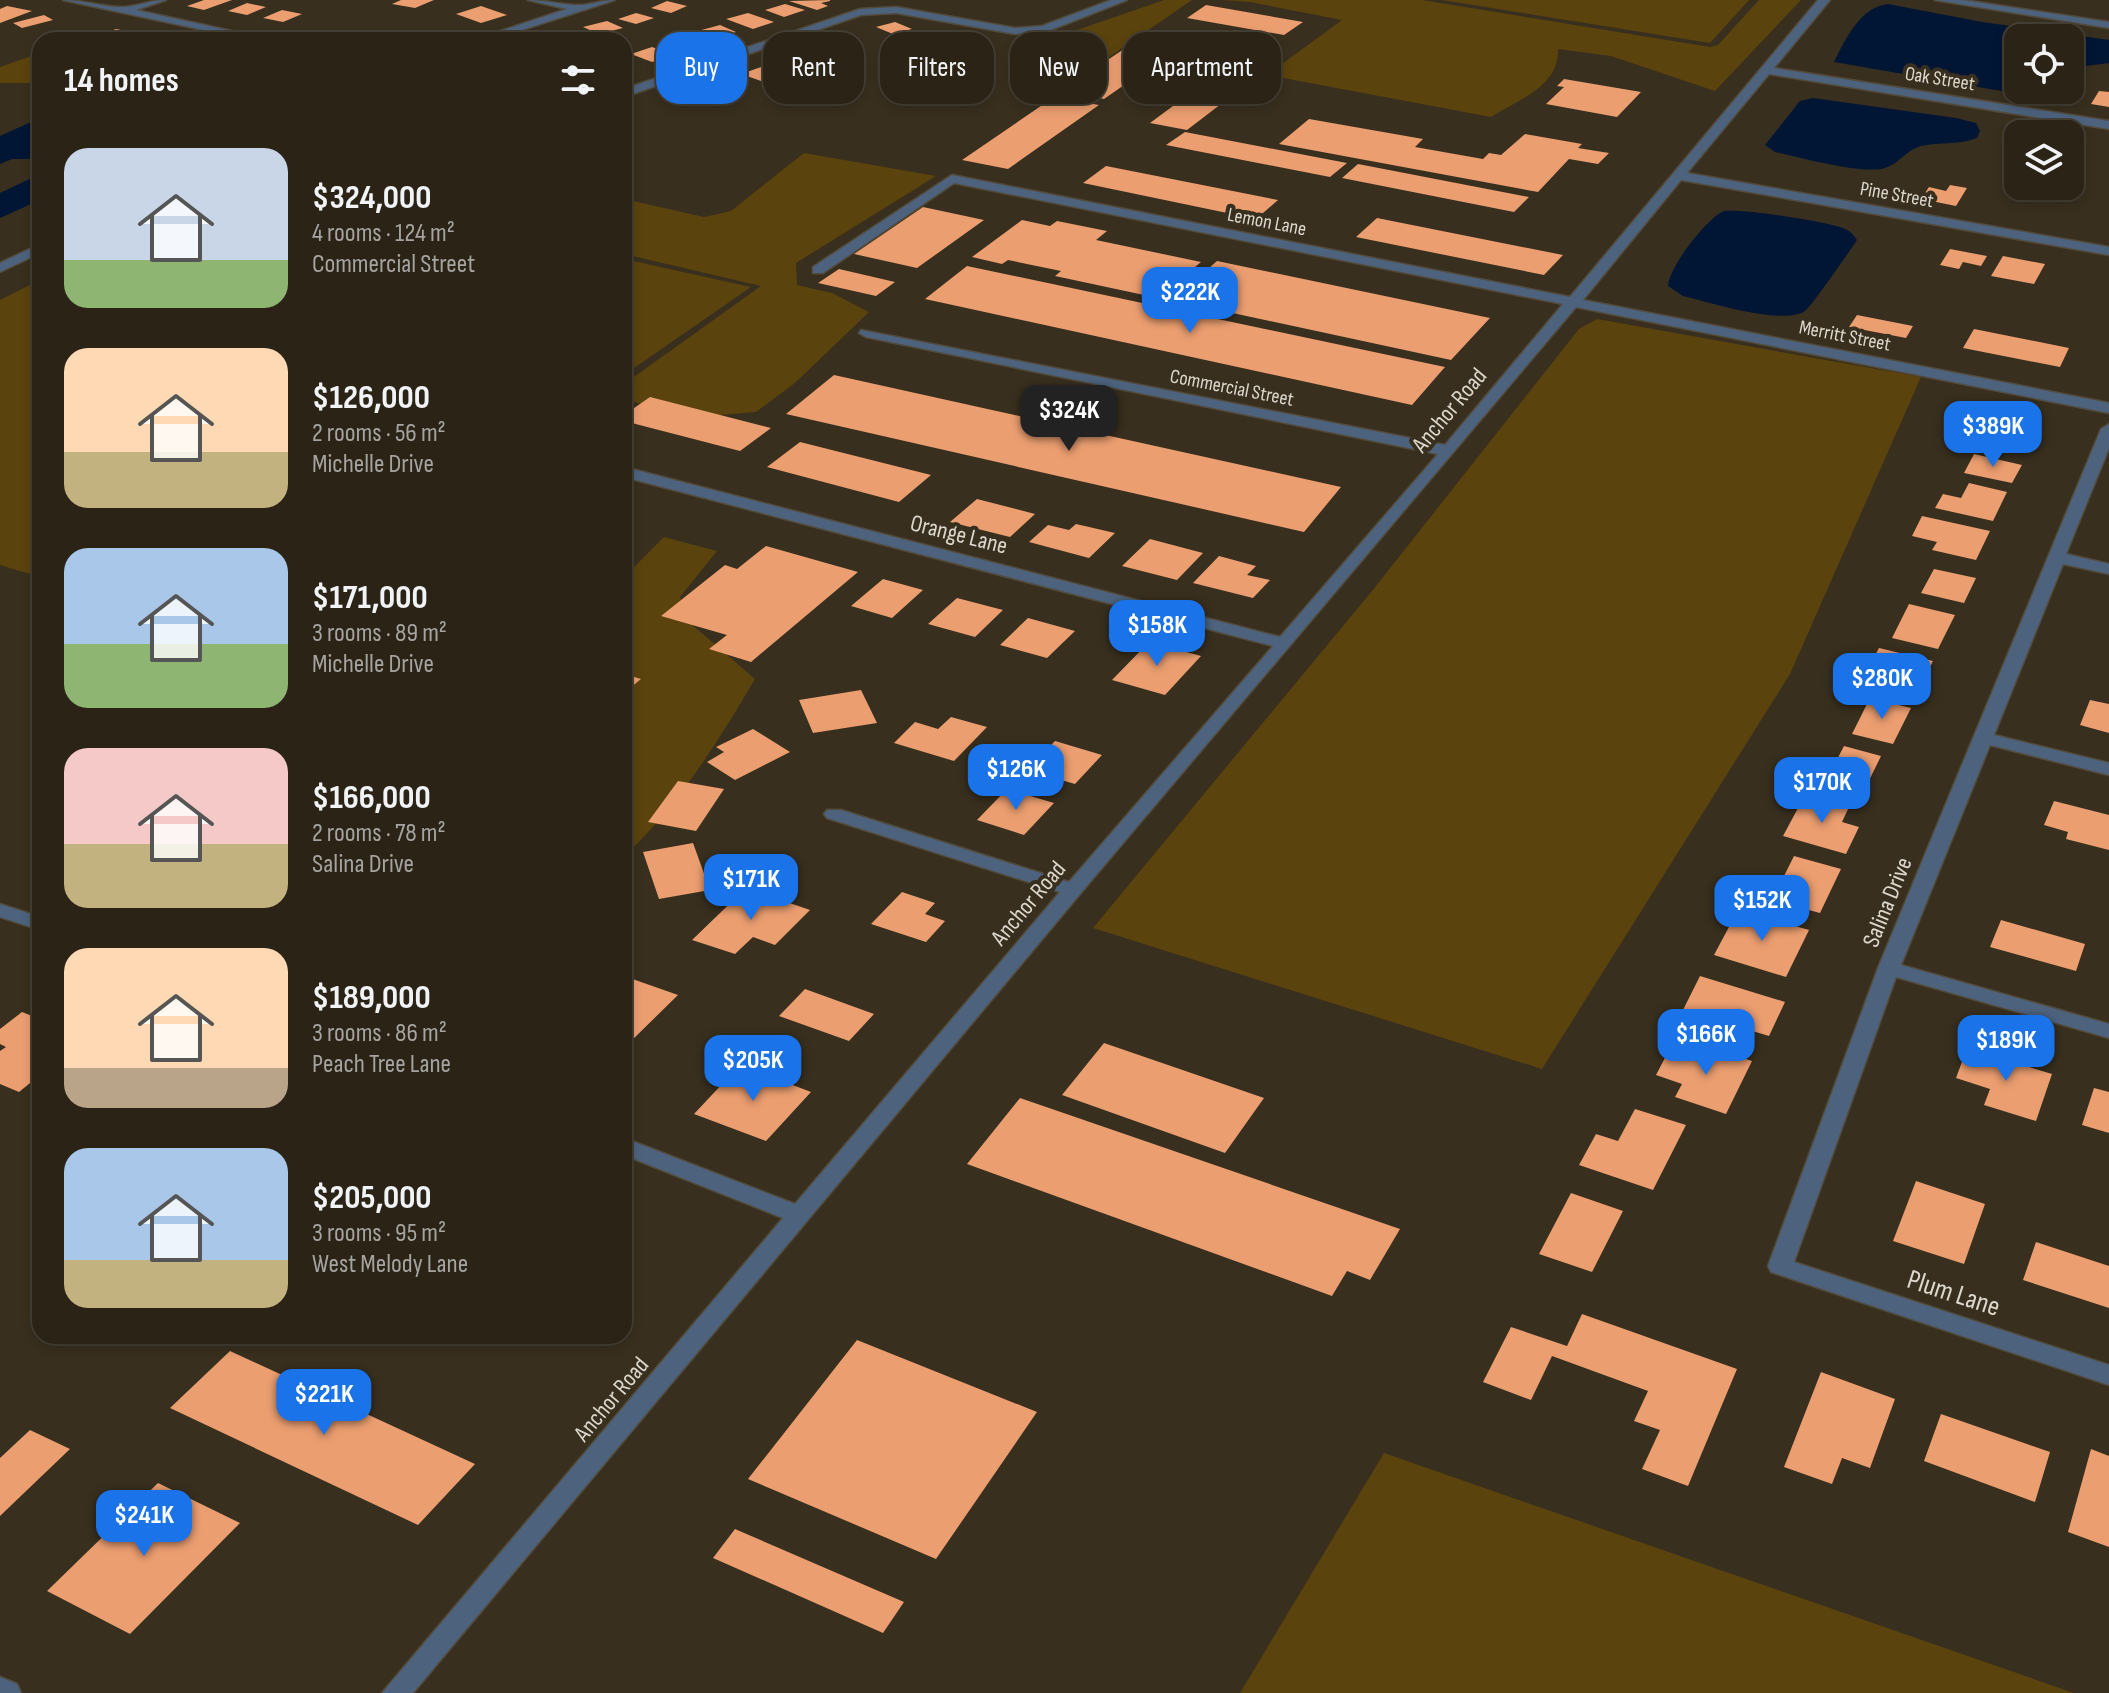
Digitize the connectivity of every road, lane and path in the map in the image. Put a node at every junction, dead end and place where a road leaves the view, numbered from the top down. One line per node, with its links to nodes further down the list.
1 (69, 0): 9 (street)
2 (160, 0): 9 (street)
3 (534, 0): 8 (street)
4 (609, 0): 8 (street)
5 (1121, 0): 14 (street)
6 (1824, 0): 13 (street, Anchor Road)
7 (1941, 0): 10 (street)
8 (581, 9): 12 (street)
9 (121, 11): 11 (street)
10 (2109, 25)
11 (227, 32)
12 (505, 32)
13 (1765, 70): 15 (street, Oak Street); 16 (street, Anchor Road)
14 (632, 90)
15 (2109, 125)
16 (1679, 176): 17 (street, Pine Street); 21 (street, Anchor Road)
17 (2109, 251)
18 (32, 252): 19 (street)
19 (0, 268)
20 (818, 270): 21 (street, Lemon Lane)
21 (1573, 302): 23 (street, Merritt Street); 25 (street, Anchor Road)
22 (866, 333): 25 (street, Commercial Street)
23 (2109, 408)
24 (2109, 429): 27 (street, Salina Drive)
25 (1449, 451): 29 (street, Anchor Road)
26 (632, 474): 29 (street, Orange Lane)
27 (2055, 557): 28 (street); 30 (street, Salina Drive)
28 (2109, 569)
29 (1283, 643): 33 (street, Anchor Road)
30 (1981, 737): 31 (street); 36 (street, Salina Drive)
31 (2109, 769)
32 (834, 814): 33 (street)
33 (1073, 890): 39 (street, Anchor Road)
34 (0, 910): 35 (street)
35 (32, 921)
36 (1889, 968): 37 (street); 40 (street, Salina Drive)
37 (2109, 1031)
38 (632, 1149): 39 (street)
39 (799, 1215): 44 (street, Anchor Road)
40 (1780, 1266): 41 (street, Plum Lane)
41 (2109, 1375)
42 (0, 1689): 43 (street)
43 (7, 1693)
44 (396, 1693)

